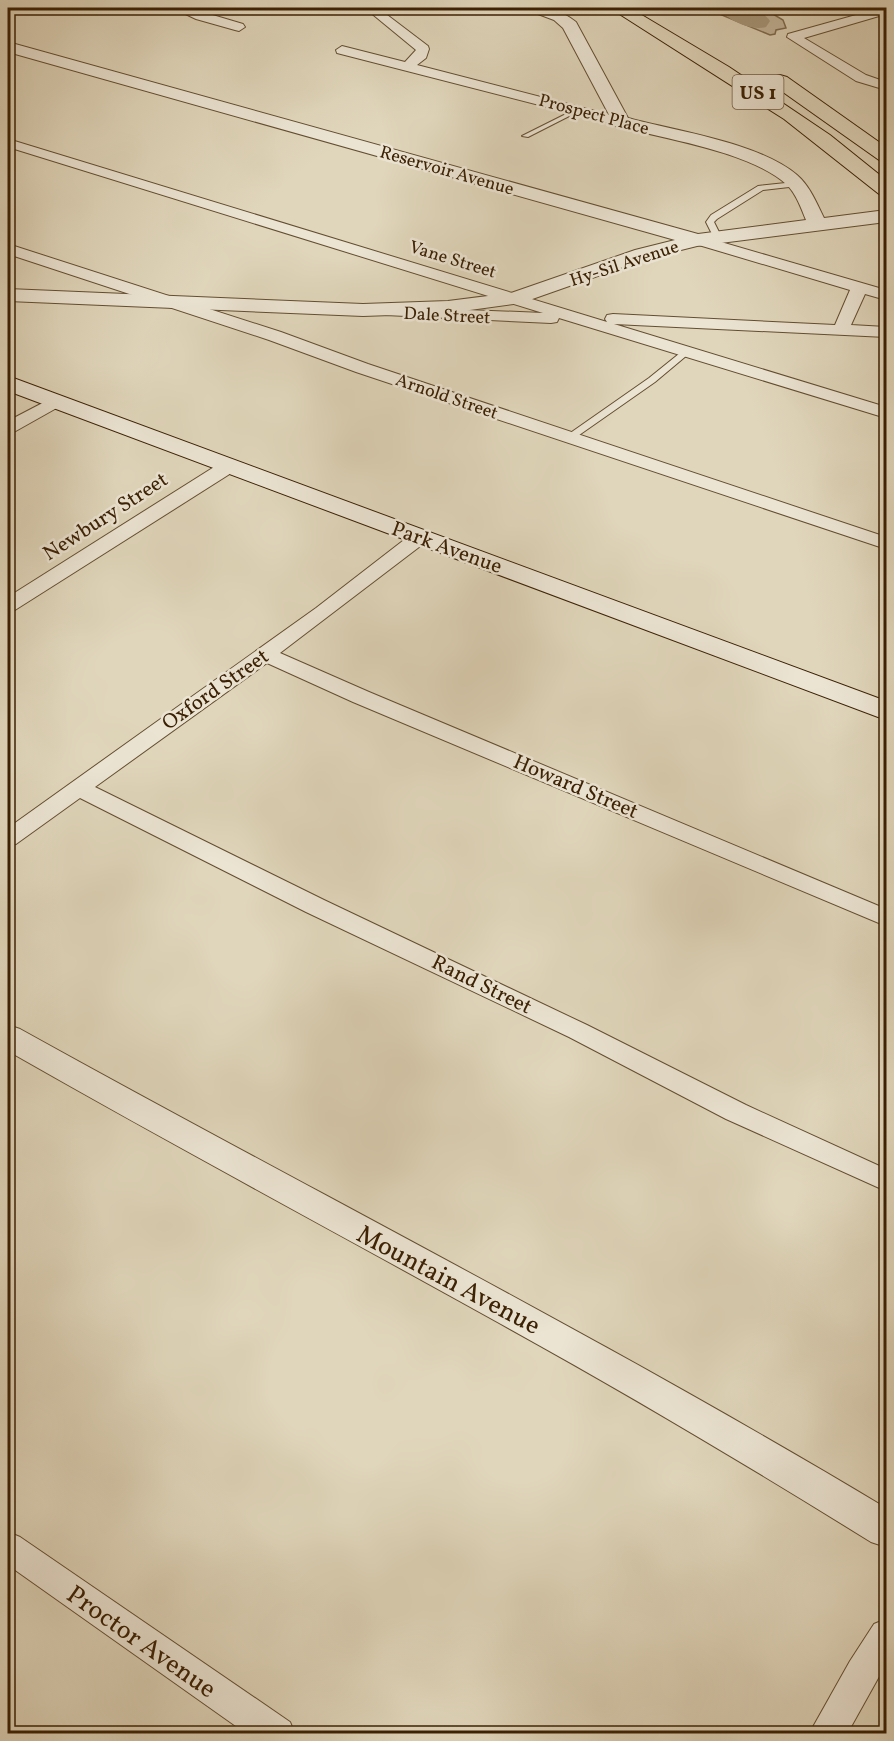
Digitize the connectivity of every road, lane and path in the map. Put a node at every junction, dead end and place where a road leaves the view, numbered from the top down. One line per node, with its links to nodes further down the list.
1 (179, 8): 6 (street)
2 (371, 8): 9 (street)
3 (535, 8): 13 (street)
4 (619, 8): 18 (highway, US 1)
5 (886, 8): 11 (street)
6 (239, 27)
7 (8, 47): 22 (street, Reservoir Avenue)
8 (342, 50): 9 (street, Prospect Place)
9 (408, 66): 12 (street, Prospect Place)
10 (770, 74): 16 (highway, US 1)
11 (886, 86)
12 (578, 110): 13 (street, Prospect Place); 14 (lane)
13 (621, 122): 17 (street, Prospect Place)
14 (526, 136)
15 (8, 143): 27 (street, Vane Street)
16 (886, 156)
17 (795, 184): 20 (street, Prospect Place); 21 (lane)
18 (886, 190)
19 (886, 216): 20 (street, Hy-Sil Avenue)
20 (818, 223): 21 (street, Hy-Sil Avenue)
21 (717, 236): 22 (street, Hy-Sil Avenue)
22 (697, 240): 24 (street, Reservoir Avenue); 27 (street, Hy-Sil Avenue)
23 (8, 249): 28 (street, Arnold Street)
24 (859, 287): 25 (street, Reservoir Avenue); 31 (street)
25 (886, 294)
26 (8, 295): 28 (street, Dale Street)
27 (514, 299): 29 (street, Hy-Sil Avenue); 30 (street, Vane Street)
28 (163, 301): 29 (street, Dale Street); 38 (street, Arnold Street)
29 (363, 310): 30 (street, Dale Street)
30 (579, 318): 31 (street, Dale Street); 33 (street, Vane Street)
31 (840, 330): 32 (street, Dale Street)
32 (886, 332)
33 (687, 351): 36 (street, Vane Street); 38 (lane)
34 (8, 382): 35 (main road, Park Avenue)
35 (56, 401): 37 (street); 39 (main road, Park Avenue)
36 (886, 413)
37 (8, 428)
38 (569, 438): 41 (street, Arnold Street)
39 (229, 466): 40 (main road, Park Avenue); 42 (street, Newbury Street)
40 (420, 537): 43 (street, Oxford Street); 44 (main road, Park Avenue)
41 (886, 543)
42 (8, 606)
43 (265, 654): 45 (street, Oxford Street); 47 (street, Howard Street)
44 (886, 711)
45 (77, 787): 46 (street, Oxford Street); 49 (street, Rand Street)
46 (8, 839)
47 (886, 918)
48 (8, 1037): 50 (street, Mountain Avenue)
49 (886, 1181)
50 (886, 1529)
51 (8, 1547): 53 (street, Proctor Avenue)
52 (886, 1635): 54 (street)
53 (277, 1734)
54 (827, 1734)

